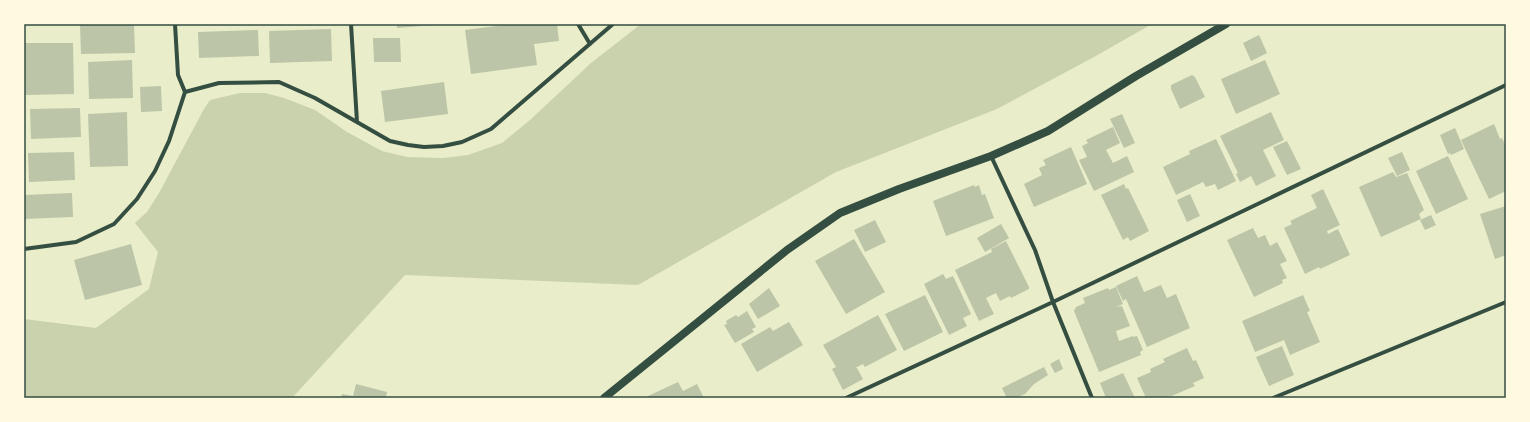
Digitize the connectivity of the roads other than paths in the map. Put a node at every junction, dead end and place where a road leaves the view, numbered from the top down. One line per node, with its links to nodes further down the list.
1 (175, 24): 8 (street)
2 (351, 24): 9 (street)
3 (578, 24): 6 (street)
4 (614, 24): 6 (street)
5 (1226, 24): 10 (main road)
6 (590, 44): 9 (street)
7 (1506, 87): 12 (street)
8 (185, 92): 9 (street); 11 (street)
9 (357, 122)
10 (991, 156): 12 (street); 14 (main road)
11 (24, 249)
12 (1053, 302): 15 (street); 16 (street)
13 (1506, 302): 17 (street)
14 (609, 397)
15 (846, 398)
16 (1092, 398)
17 (1272, 398)

